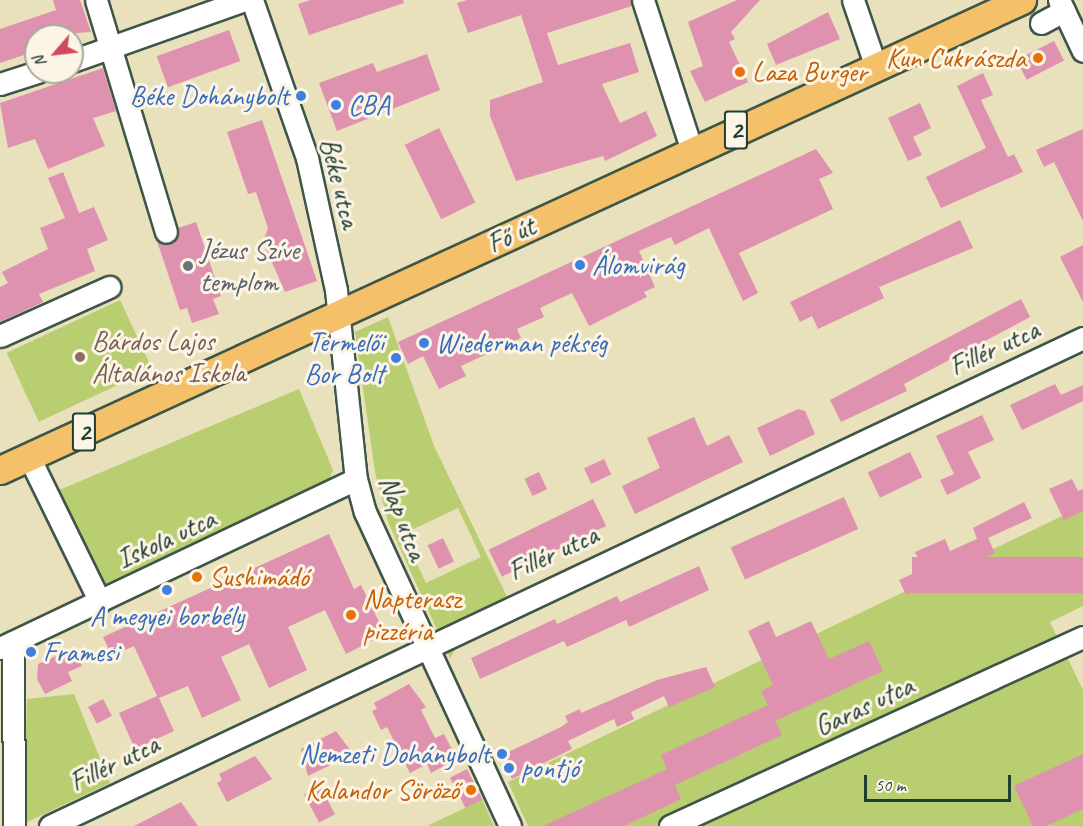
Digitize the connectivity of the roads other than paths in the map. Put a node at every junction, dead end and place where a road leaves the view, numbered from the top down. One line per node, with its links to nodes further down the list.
1 (96, 0): 9 (street)
2 (244, 0): 9 (street)
3 (252, 0): 18 (street, Béke utca)
4 (643, 0): 15 (street)
5 (854, 0): 12 (street)
6 (1022, 0): 12 (main road, Fő út / 2)
7 (1061, 6): 8 (street); 10 (street)
8 (1041, 23)
9 (112, 48): 11 (street); 16 (street)
10 (1083, 51)
11 (84, 57)
12 (876, 67): 15 (main road, Fő út / 2)
13 (24, 76): 14 (street)
14 (0, 84)
15 (692, 151): 18 (main road, Fő út / 2)
16 (166, 232)
17 (109, 287): 19 (street)
18 (338, 315): 21 (main road, Fő út / 2); 23 (street, Nap utca)
19 (0, 336)
20 (1083, 338): 26 (street, Fillér utca)
21 (29, 457): 22 (main road, Fő út / 2); 24 (street)
22 (0, 470)
23 (356, 479): 24 (street, Iskola utca); 26 (street, Nap utca)
24 (100, 602): 27 (street, Iskola utca)
25 (1083, 637): 31 (street, Garas utca)
26 (426, 644): 29 (street, Fillér utca); 30 (street, Nap utca)
27 (7, 645): 28 (street)
28 (14, 826)
29 (50, 826)
30 (510, 826)
31 (670, 826)

